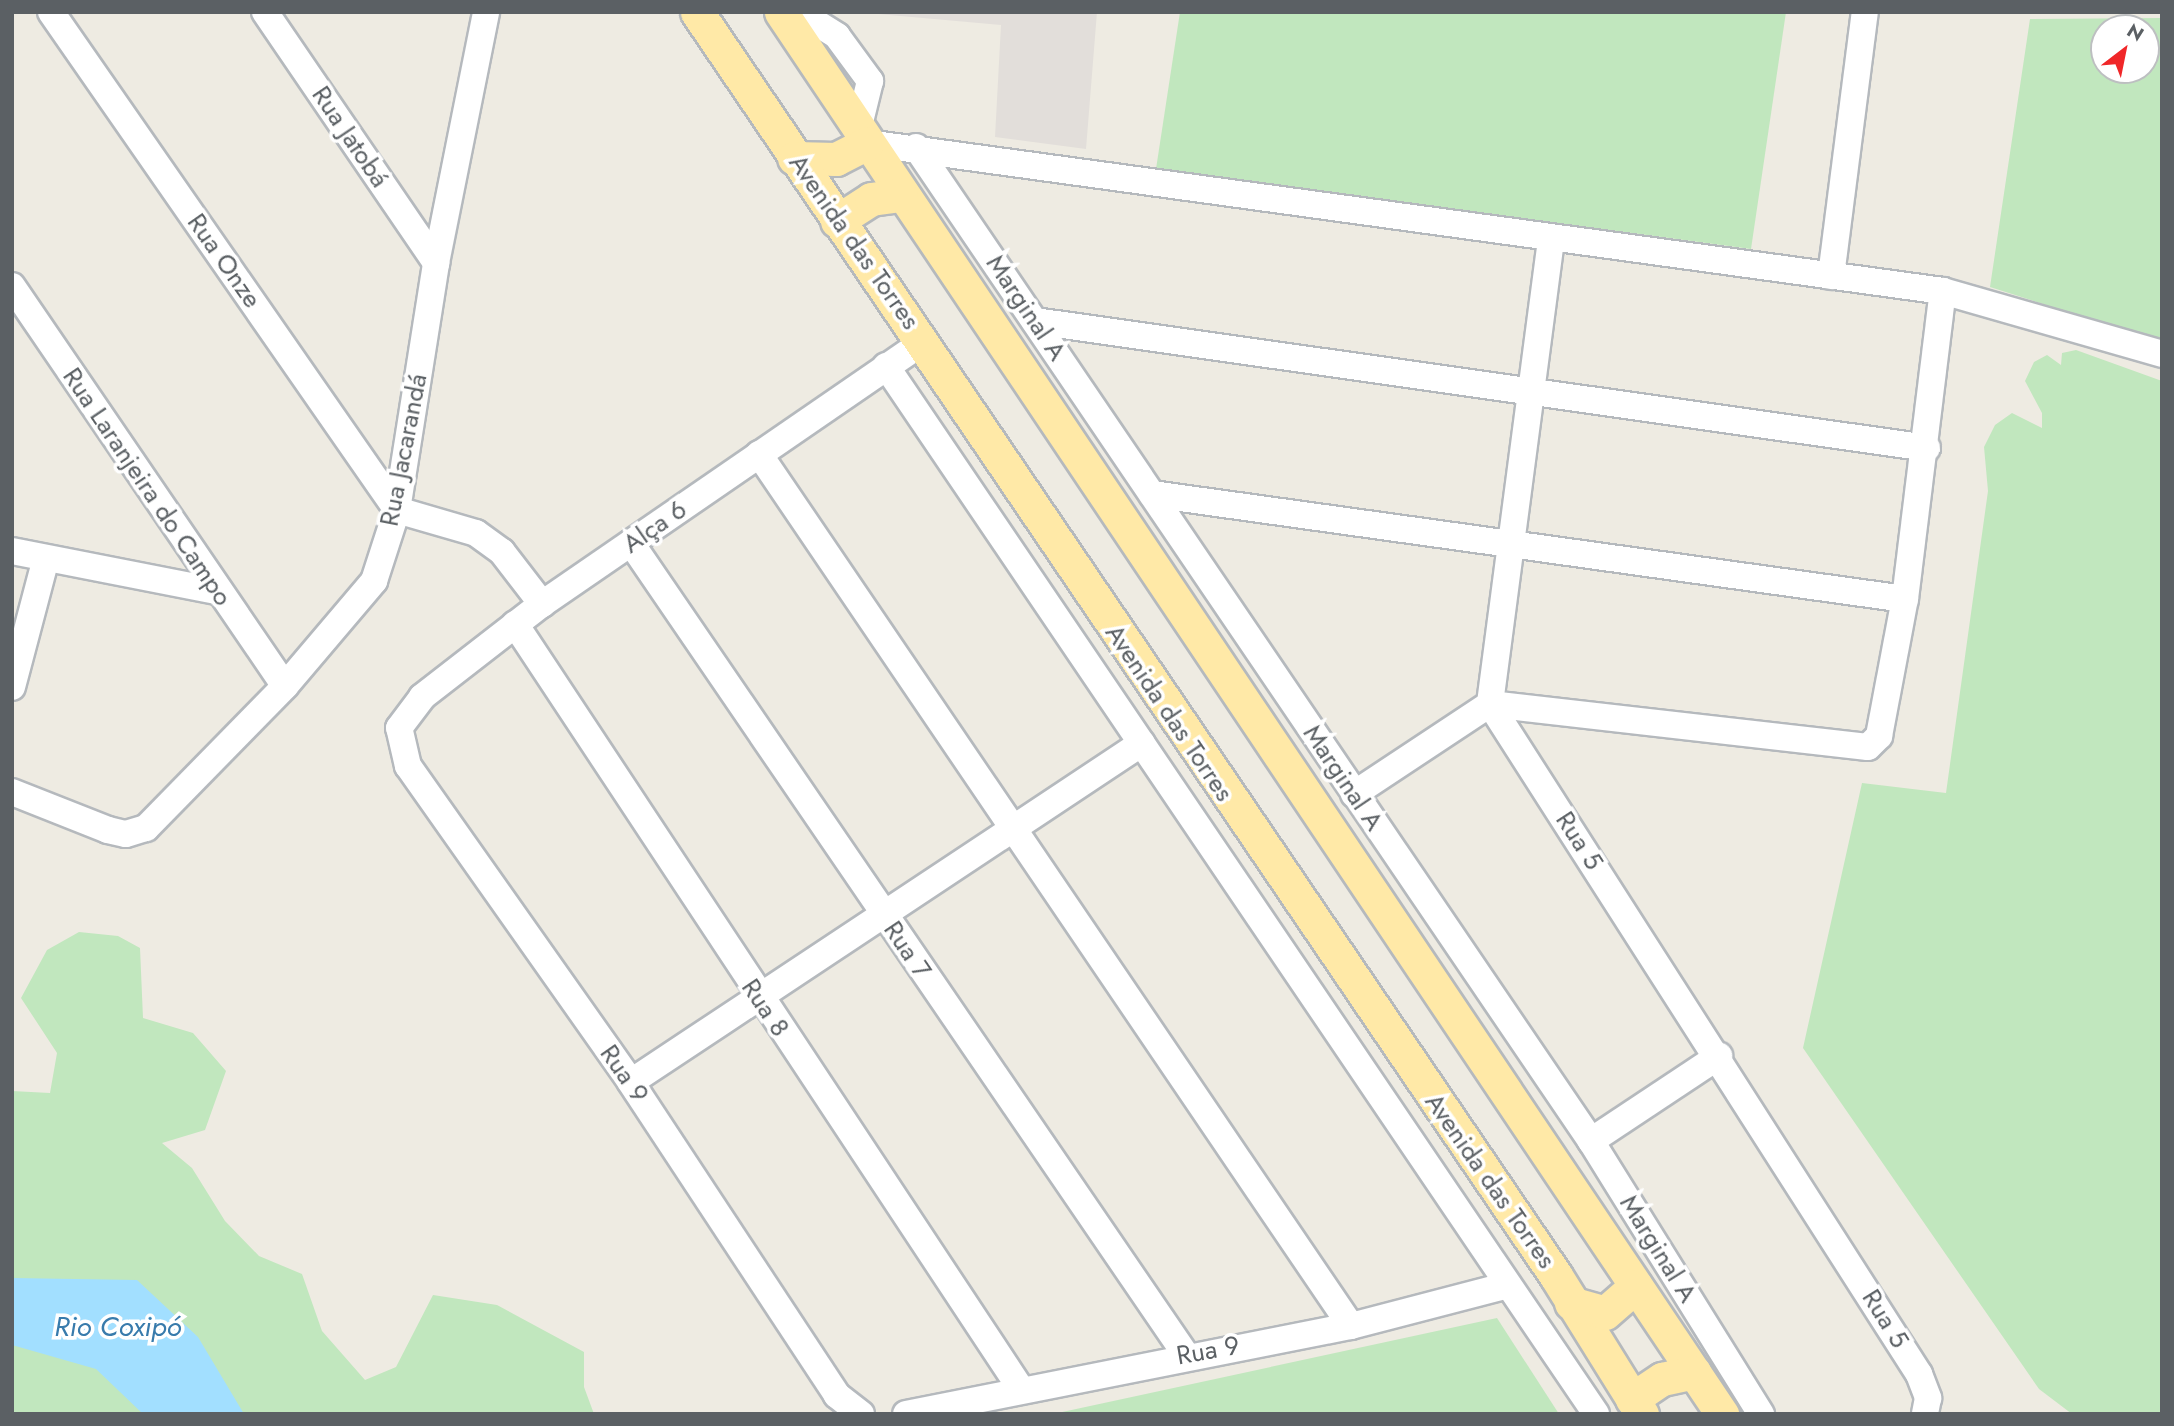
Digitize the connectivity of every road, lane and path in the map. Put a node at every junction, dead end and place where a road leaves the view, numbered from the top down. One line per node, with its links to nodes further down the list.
1 (51, 12): 25 (street, Rua Onze)
2 (265, 12): 13 (street, Rua Jatobá)
3 (697, 12): 9 (main road, Avenida das Torres)
4 (1865, 12): 14 (street)
5 (783, 15): 7 (main road)
6 (480, 18): 13 (street, Rua Jacarandá)
7 (862, 136): 8 (street); 9 (main road); 10 (main road)
8 (916, 147): 12 (street); 17 (street, Marginal A)
9 (794, 158): 11 (main road, Avenida das Torres)
10 (901, 195): 11 (main road); 48 (main road)
11 (837, 221): 18 (main road, Avenida das Torres)
12 (1551, 240): 14 (street); 21 (street)
13 (436, 263): 25 (street, Rua Jacarandá)
14 (1831, 276): 16 (street)
15 (12, 286): 30 (street, Rua Laranjeira do Campo)
16 (1943, 291): 19 (street); 22 (street)
17 (1035, 321): 21 (street); 24 (street, Marginal A)
18 (924, 341): 20 (street, Alça 6); 49 (main road, Avenida das Torres)
19 (2162, 354)
20 (886, 366): 23 (street, Alça 6); 38 (street)
21 (1534, 389): 22 (street); 27 (street)
22 (1927, 449): 31 (street)
23 (759, 454): 26 (street, Alça 6); 41 (street)
24 (1152, 494): 27 (street); 40 (street, Marginal A)
25 (397, 510): 32 (street); 34 (street, Rua Jacarandá)
26 (631, 543): 32 (street, Alça 6); 42 (street, Rua 7)
27 (1508, 543): 31 (street); 36 (street)
28 (12, 551): 29 (street)
29 (46, 558): 30 (street); 35 (street)
30 (216, 591): 34 (street, Rua Laranjeira do Campo)
31 (1905, 599): 36 (street)
32 (542, 604): 33 (street, Alça 6)
33 (515, 624): 37 (street, Alça 6); 43 (street, Rua 8)
34 (285, 686): 39 (street, Rua Jacarandá)
35 (12, 687)
36 (1490, 704): 40 (street); 44 (street, Rua 5)
37 (399, 728): 45 (street, Rua 9)
38 (1142, 743): 41 (street); 47 (street)
39 (12, 792)
40 (1354, 794): 46 (street, Marginal A)
41 (1015, 827): 42 (street); 50 (street)
42 (883, 915): 43 (street); 51 (street, Rua 7)
43 (758, 998): 45 (street); 53 (street, Rua 8)
44 (1719, 1056): 46 (street); 60 (street, Rua 5)
45 (631, 1082): 55 (street, Rua 9)
46 (1591, 1141): 59 (street, Marginal A)
47 (1508, 1285): 50 (street, Rua 9); 57 (street)
48 (1636, 1286): 49 (main road); 52 (main road)
49 (1571, 1303): 54 (main road, Avenida das Torres)
50 (1351, 1326): 51 (street, Rua 9)
51 (1186, 1355): 53 (street, Rua 9)
52 (1694, 1372): 54 (main road); 58 (main road)
53 (1021, 1389): 56 (street, Rua 9)
54 (1637, 1407)
55 (861, 1414)
56 (906, 1414)
57 (1596, 1414)
58 (1722, 1414)
59 (1761, 1414)
60 (1925, 1414)

